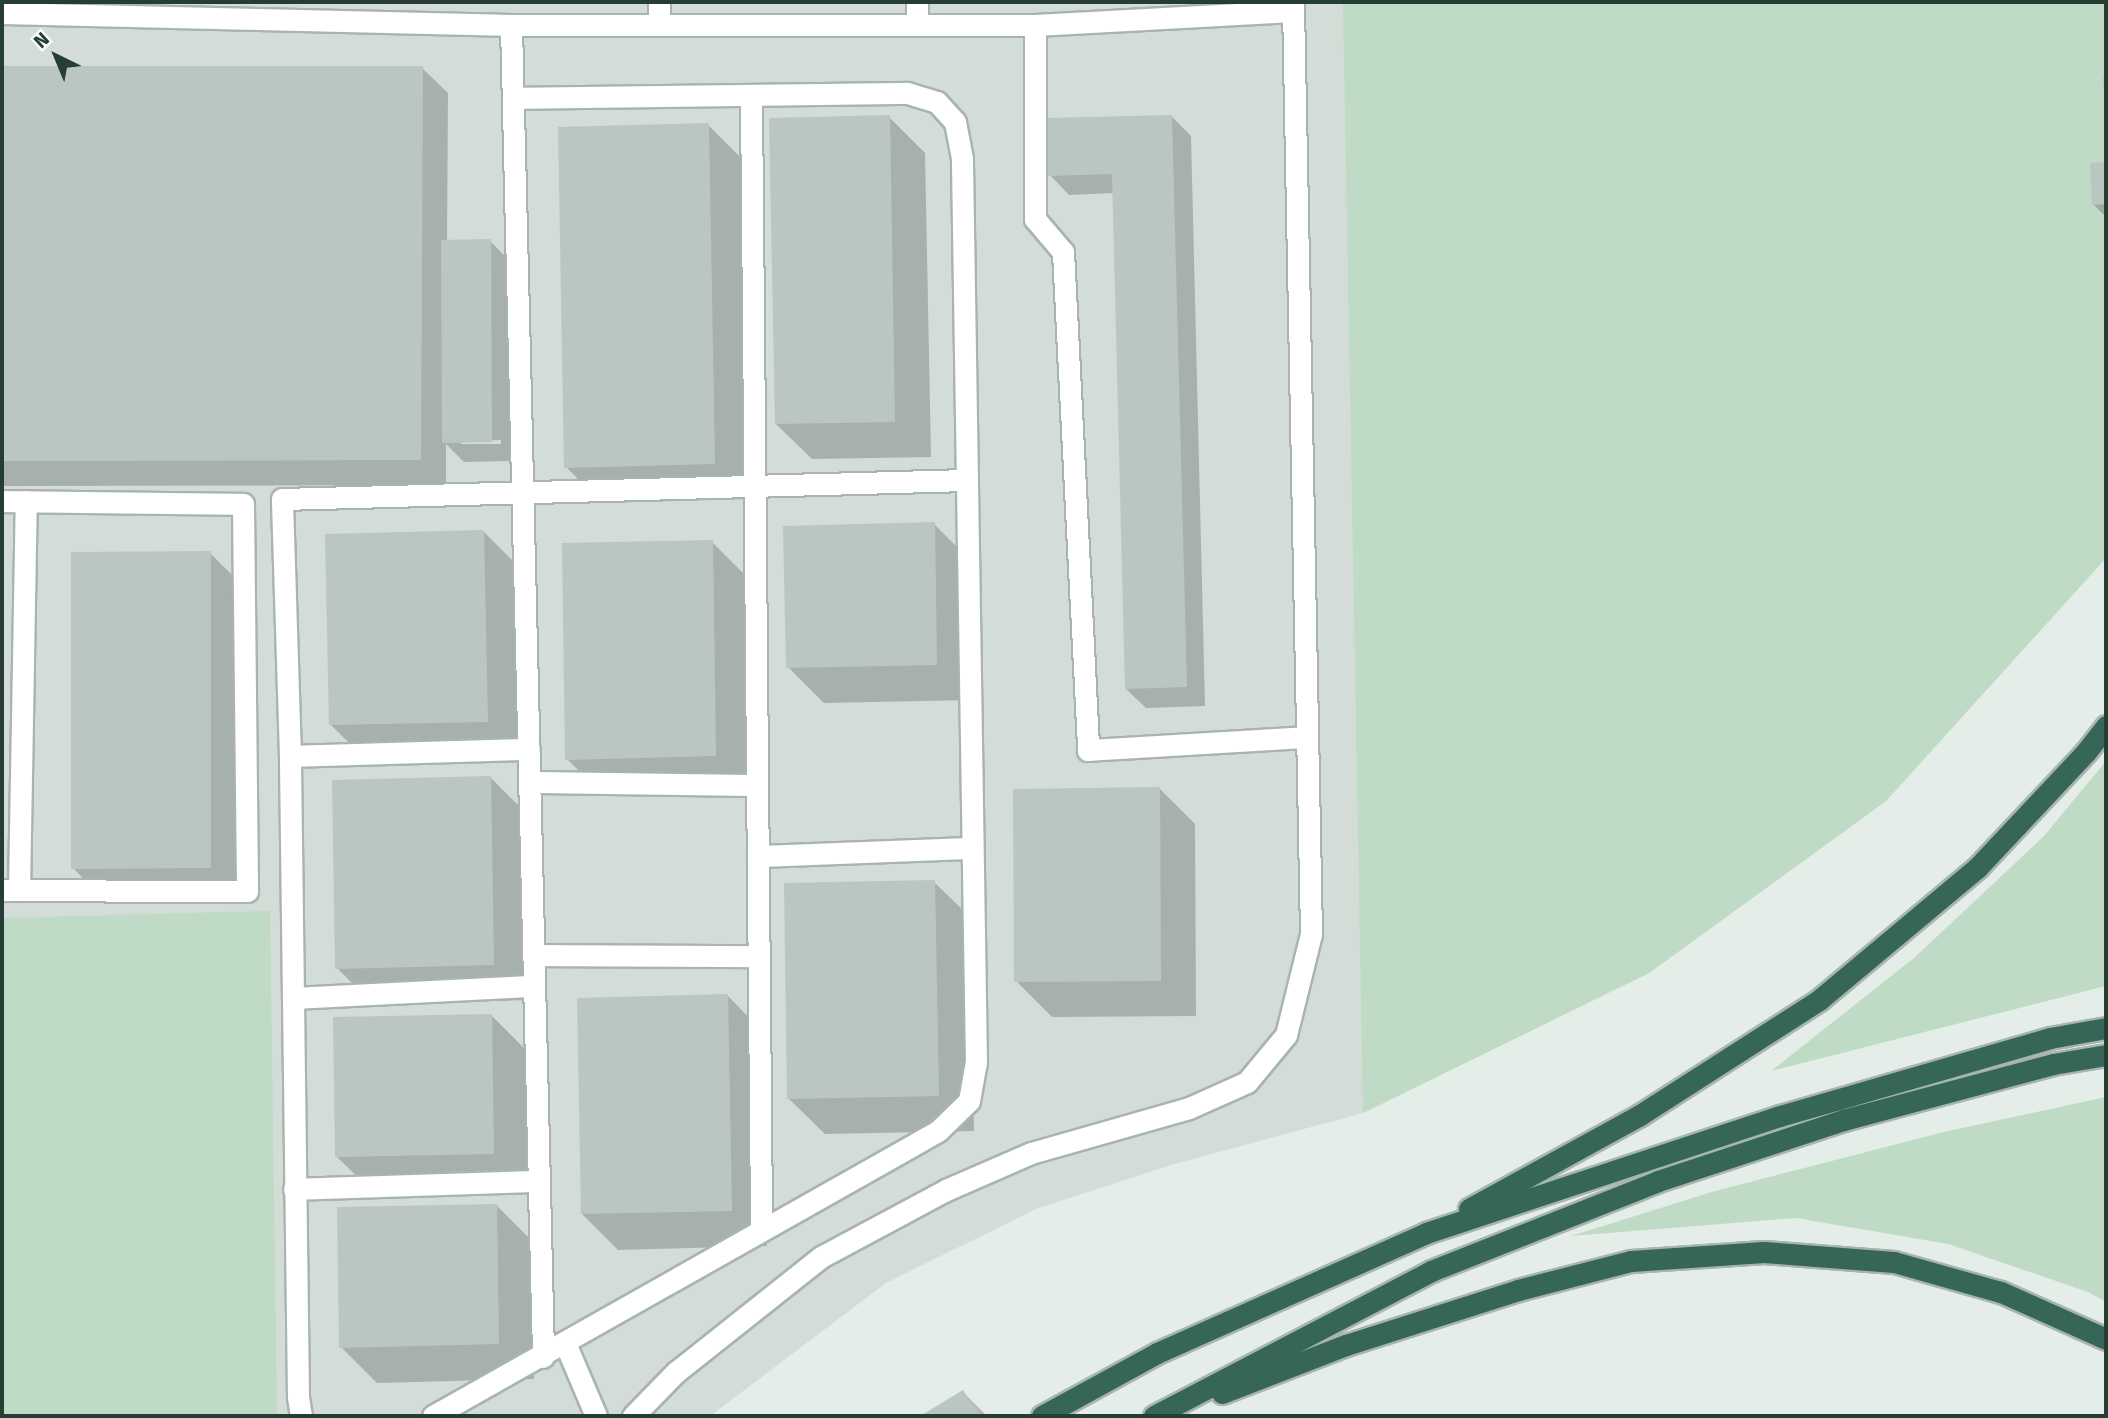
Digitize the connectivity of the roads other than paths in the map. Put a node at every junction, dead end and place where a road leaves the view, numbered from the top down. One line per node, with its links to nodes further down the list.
1 (659, 2): 6 (street)
2 (917, 2): 7 (street)
3 (1293, 6): 8 (street); 17 (street)
4 (2, 13): 5 (street)
5 (511, 25): 6 (street); 10 (street)
6 (659, 25): 7 (street)
7 (917, 25): 8 (street)
8 (1035, 25): 17 (street)
9 (751, 97): 10 (street); 11 (street); 12 (street)
10 (514, 98): 13 (street)
11 (967, 480): 12 (street); 22 (street)
12 (754, 486): 13 (street); 21 (street)
13 (523, 492): 18 (street); 19 (street)
14 (2, 501): 15 (street)
15 (26, 501): 24 (street); 24 (street)
16 (2106, 726): 34 (highway)
17 (1307, 737): 41 (street)
18 (529, 749): 19 (street); 20 (street)
19 (290, 756): 28 (street)
20 (530, 782): 21 (street); 25 (street)
21 (757, 785): 23 (street)
22 (970, 848): 23 (street); 33 (street)
23 (758, 856): 26 (street)
24 (11, 890)
25 (534, 955): 26 (street); 27 (street)
26 (759, 956): 33 (street)
27 (534, 986): 28 (street); 31 (street)
28 (294, 998): 32 (street)
29 (2106, 1028): 34 (highway)
30 (2106, 1055): 43 (highway)
31 (539, 1181): 32 (street); 37 (street)
32 (294, 1189): 38 (street)
33 (761, 1230): 36 (street)
34 (1426, 1233): 42 (highway)
35 (2106, 1339): 44 (highway)
36 (565, 1343): 37 (street); 40 (street)
37 (543, 1357): 39 (street)
38 (301, 1416)
39 (433, 1416)
40 (596, 1416)
41 (633, 1416)
42 (1042, 1416)
43 (1154, 1416)
44 (1162, 1416)

